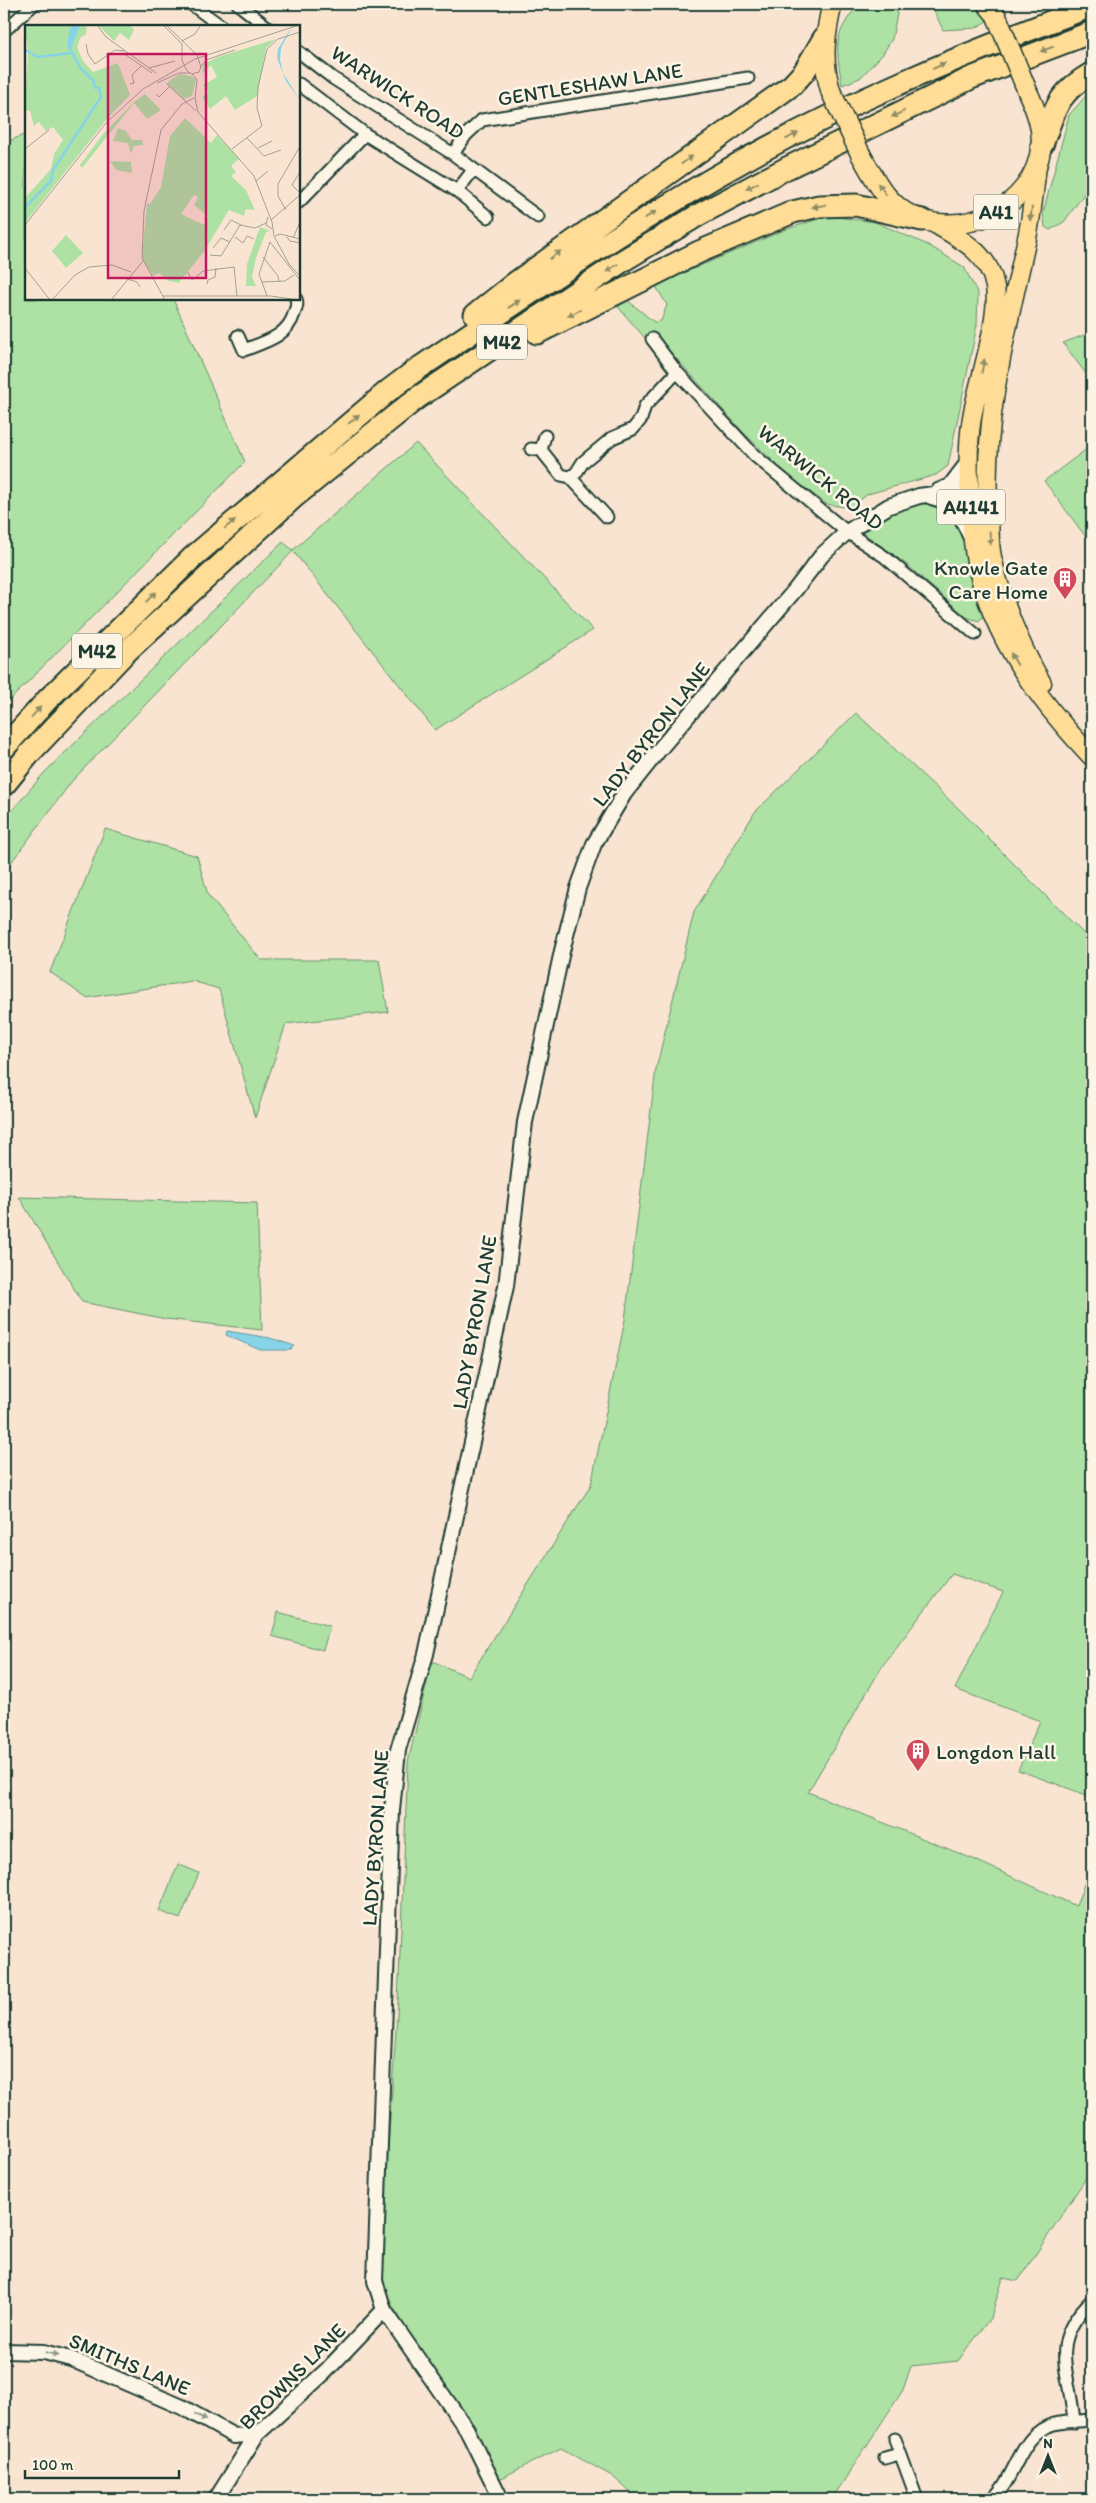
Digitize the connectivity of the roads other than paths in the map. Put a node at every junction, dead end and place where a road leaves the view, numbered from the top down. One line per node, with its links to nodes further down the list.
1 (34, 4): 10 (street)
2 (191, 4): 8 (street)
3 (238, 4): 9 (street)
4 (832, 4): 11 (highway)
5 (843, 4): 11 (highway)
6 (1092, 6): 30 (highway, M42, one-way to 6)
7 (991, 9): 18 (highway, A41, bridge)
8 (220, 25)
9 (265, 25)
10 (4, 31)
11 (826, 31): 26 (highway, one-way to 11, bridge); 30 (highway, one-way to 11)
12 (1092, 32): 35 (highway, M42, one-way to 35)
13 (300, 53): 19 (street, WARWICK ROAD)
14 (1092, 73): 18 (highway)
15 (748, 78): 19 (street, GENTLESHAW LANE)
16 (300, 85): 17 (street)
17 (365, 134): 22 (street); 23 (street)
18 (1042, 145): 20 (highway, A41)
19 (453, 154): 21 (street, WARWICK ROAD)
20 (1037, 166): 26 (highway, A41); 32 (main road, A4141, one-way to 32)
21 (472, 170): 22 (street, WARWICK ROAD); 25 (street, WARWICK ROAD)
22 (457, 191): 24 (street)
23 (300, 201)
24 (488, 217)
25 (538, 217)
26 (929, 222): 34 (main road, A4141, one-way to 26); 35 (highway, one-way to 35)
27 (296, 300): 28 (street)
28 (238, 336)
29 (652, 339): 31 (street, WARWICK ROAD)
30 (416, 370): 44 (highway, M42, one-way to 30)
31 (677, 372): 36 (street); 40 (street, WARWICK ROAD)
32 (998, 374): 37 (main road); 43 (main road, A4141, one-way to 43)
33 (545, 436): 36 (street)
34 (969, 461): 37 (main road, A4141); 38 (street)
35 (328, 468): 46 (highway, M42)
36 (570, 477): 39 (street)
37 (969, 489): 38 (street, LADY BYRON LANE); 41 (main road, A4141)
38 (926, 496): 40 (street, LADY BYRON LANE); 41 (street)
39 (607, 517)
40 (846, 532): 42 (street, WARWICK ROAD); 48 (street, LADY BYRON LANE)
41 (974, 544): 43 (main road, A4141, one-way to 41)
42 (975, 634)
43 (1075, 739): 45 (main road, A4141)
44 (4, 748)
45 (1092, 757)
46 (4, 785)
47 (1090, 2305): 51 (street)
48 (384, 2310): 52 (street, BROWNS LANE); 59 (street, LADY BYRON LANE)
49 (4, 2351): 53 (street, SMITHS LANE, one-way to 53)
50 (1092, 2420): 51 (street)
51 (1074, 2422): 61 (street)
52 (257, 2434): 53 (street); 57 (street, BROWNS LANE)
53 (234, 2436): 57 (street)
54 (895, 2439): 55 (street)
55 (899, 2454): 56 (street); 60 (street)
56 (885, 2458)
57 (238, 2464): 58 (street, BROWNS LANE)
58 (216, 2499)
59 (501, 2499)
60 (917, 2499)
61 (992, 2499)

